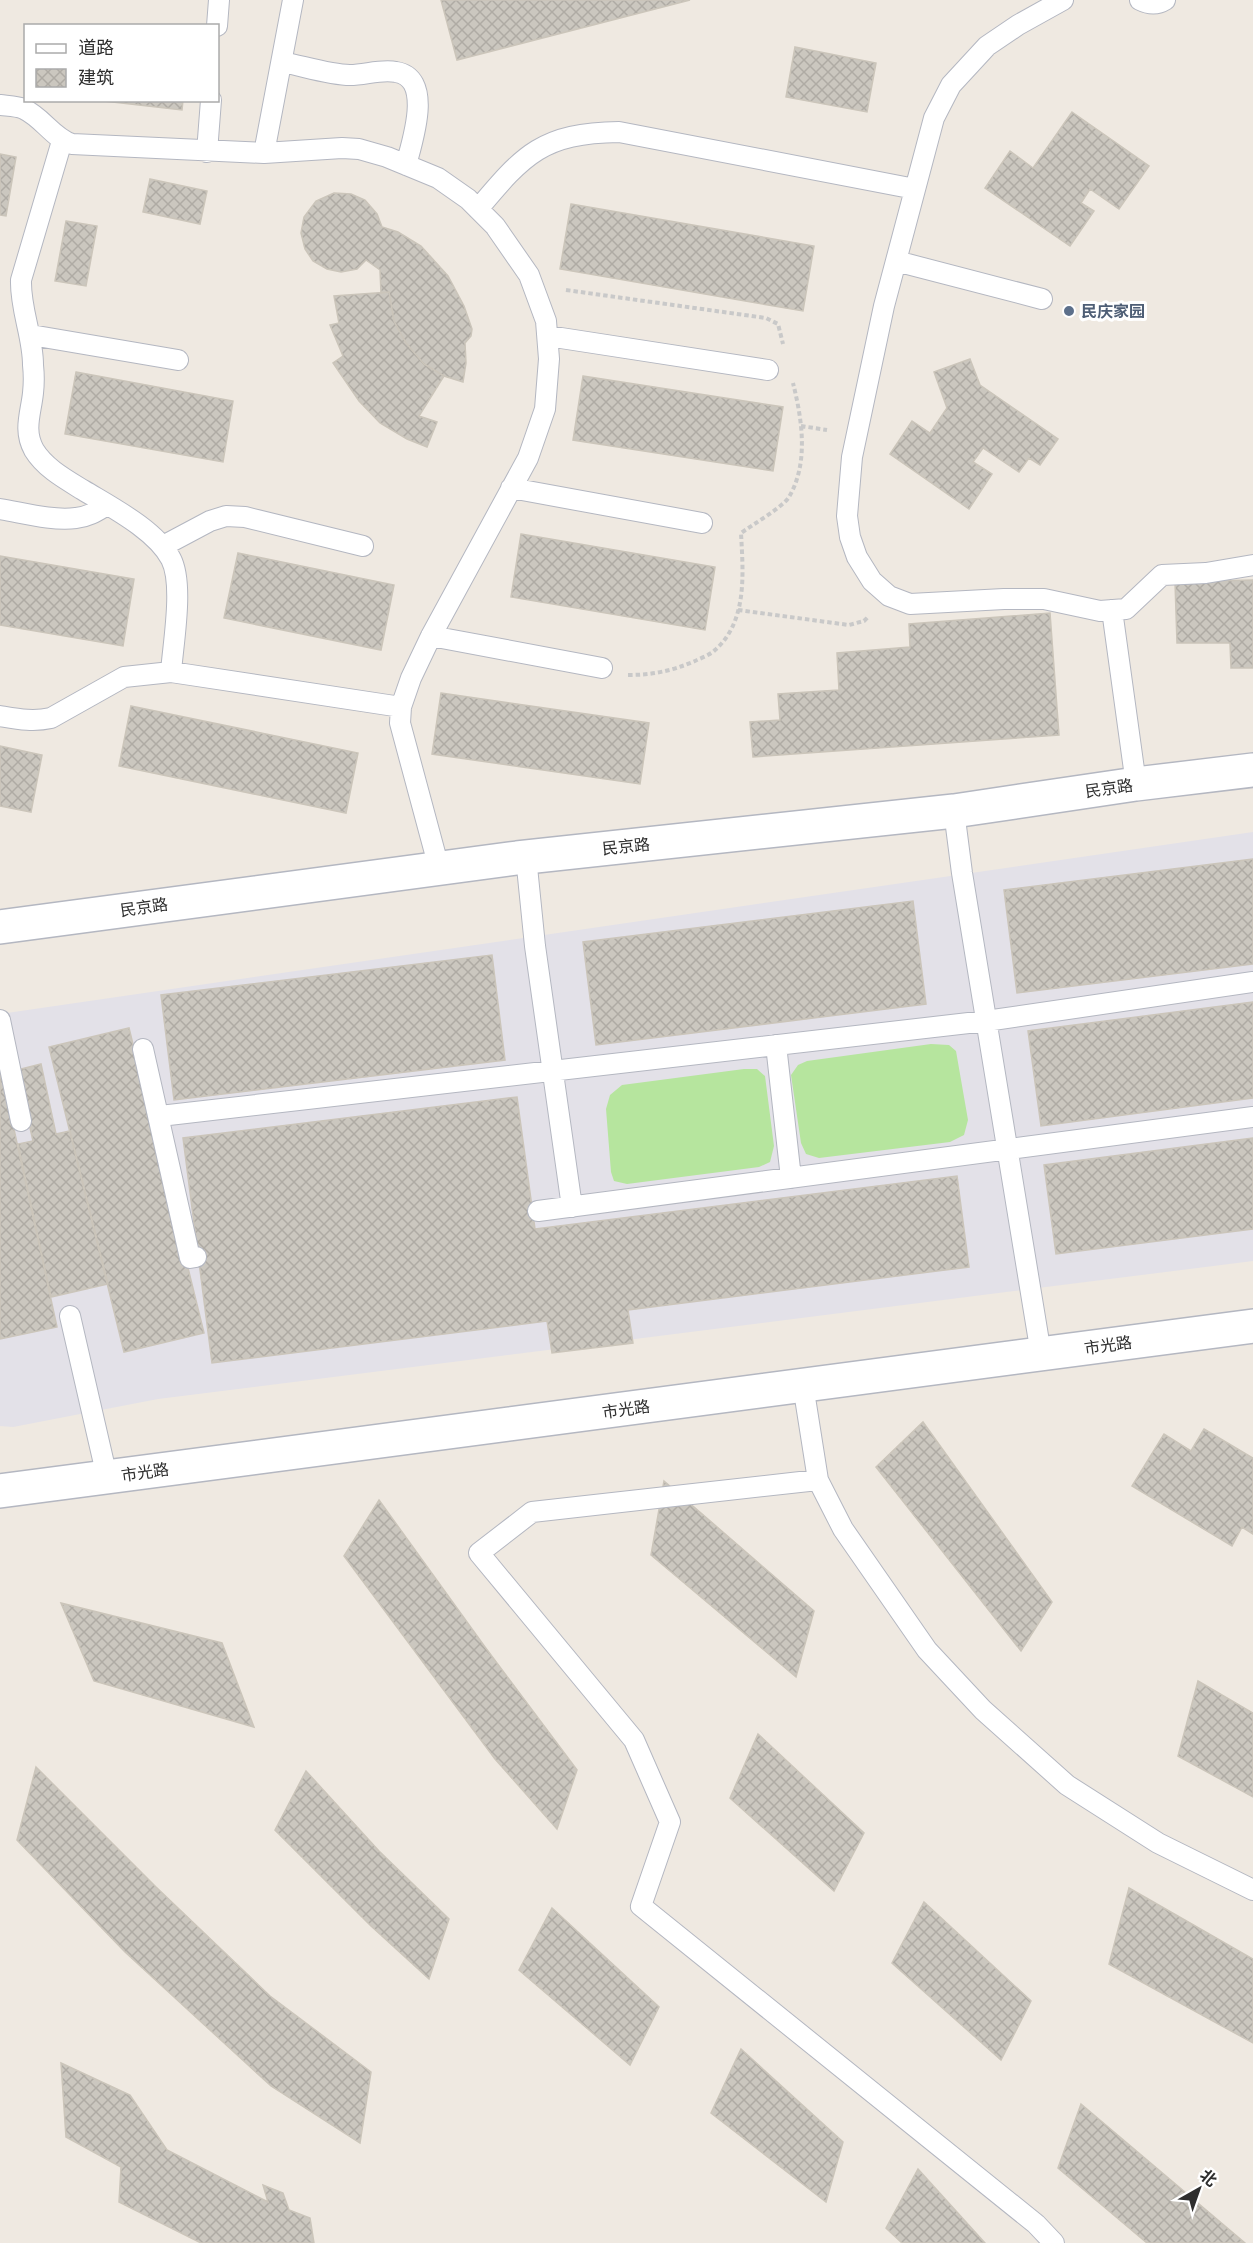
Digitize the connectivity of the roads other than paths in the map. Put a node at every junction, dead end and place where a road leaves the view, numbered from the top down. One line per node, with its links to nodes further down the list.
1 (219, 0): 6 (lane)
2 (293, 0): 7 (lane)
3 (1063, 0): 14 (lane)
4 (1140, 0): 5 (lane)
5 (1165, 0)
6 (217, 24)
7 (282, 62): 12 (lane); 13 (lane)
8 (211, 102): 11 (lane)
9 (0, 105): 10 (lane)
10 (62, 141): 11 (lane); 18 (lane)
11 (207, 152): 12 (lane)
12 (264, 153): 13 (lane)
13 (406, 165): 15 (lane)
14 (915, 189): 15 (lane); 16 (lane)
15 (478, 209): 19 (lane)
16 (896, 261): 17 (lane); 29 (lane)
17 (1042, 299)
18 (31, 335): 20 (lane); 23 (lane)
19 (548, 336): 21 (lane); 22 (lane)
20 (178, 360)
21 (768, 370)
22 (511, 488): 25 (lane); 30 (lane)
23 (107, 505): 24 (lane); 26 (lane)
24 (0, 509)
25 (702, 524)
26 (163, 546): 27 (lane); 32 (lane)
27 (363, 546)
28 (1253, 565): 29 (lane)
29 (1112, 610): 36 (lane)
30 (431, 636): 31 (lane); 33 (lane)
31 (602, 668)
32 (171, 672): 33 (lane); 34 (lane)
33 (401, 707): 39 (lane)
34 (0, 716)
35 (1253, 770): 36 (street, 民京路)
36 (1136, 784): 37 (street, 民京路)
37 (954, 811): 38 (street, 民京路); 43 (lane)
38 (526, 857): 39 (street, 民京路); 46 (lane)
39 (439, 868): 40 (street, 民京路)
40 (0, 927)
41 (1253, 982): 43 (lane)
42 (0, 1020): 49 (lane)
43 (986, 1021): 44 (lane); 50 (lane)
44 (776, 1045): 46 (lane); 51 (lane)
45 (143, 1049): 47 (lane)
46 (552, 1071): 47 (lane); 52 (lane)
47 (160, 1116): 54 (lane)
48 (1253, 1117): 50 (lane)
49 (21, 1121)
50 (1007, 1150): 51 (lane); 57 (lane)
51 (791, 1178): 52 (lane)
52 (572, 1207): 53 (lane)
53 (538, 1211)
54 (196, 1257)
55 (70, 1316): 59 (lane)
56 (1253, 1326): 57 (street, 市光路)
57 (1041, 1354): 58 (street, 市光路)
58 (803, 1385): 59 (street, 市光路); 60 (lane)
59 (107, 1477): 61 (street, 市光路)
60 (818, 1480): 62 (lane); 63 (lane)
61 (0, 1491)
62 (1253, 1890)
63 (1054, 2243)

